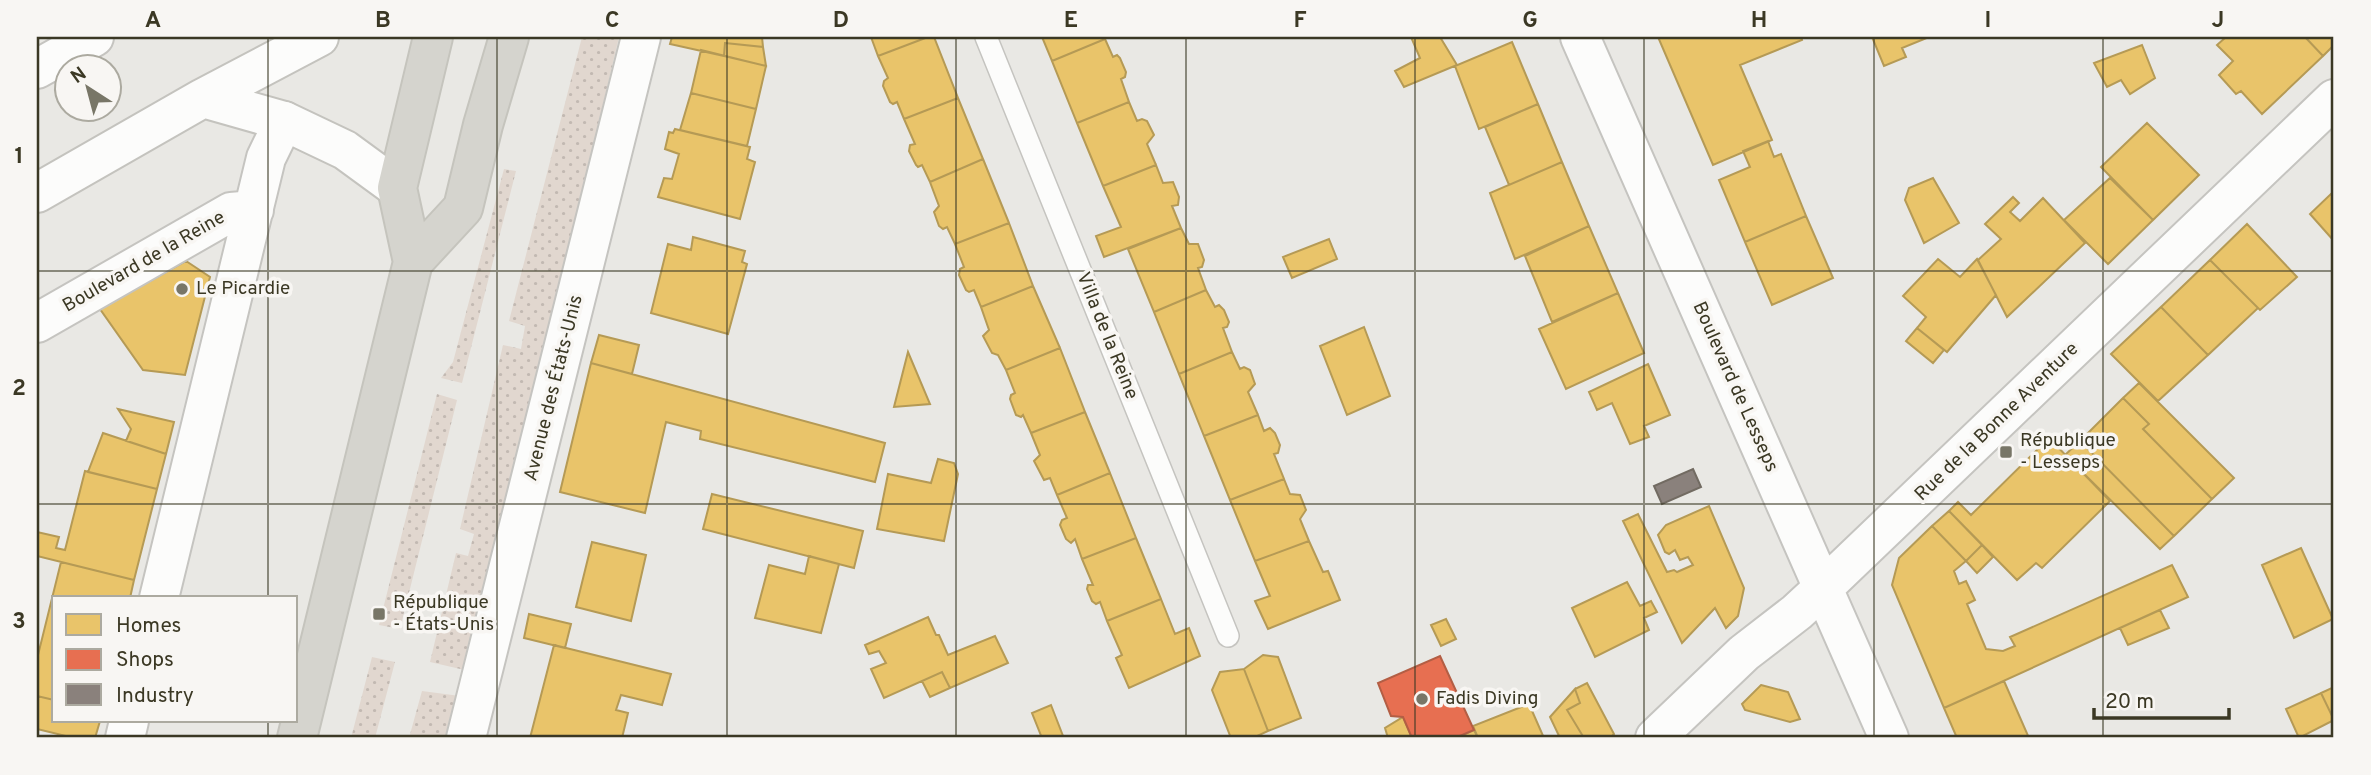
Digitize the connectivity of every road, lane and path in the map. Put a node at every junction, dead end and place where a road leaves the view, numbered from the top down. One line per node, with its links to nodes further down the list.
1 (94, 37): 8 (street)
2 (322, 37): 9 (street)
3 (433, 37): 12 (main road)
4 (509, 37): 15 (main road)
5 (641, 37): 21 (street, Avenue des États-Unis)
6 (986, 37): 19 (lane, Villa de la Reine)
7 (1580, 37): 17 (street, Boulevard de Lesseps)
8 (37, 69)
9 (203, 98): 11 (street); 13 (street)
10 (2334, 99): 17 (street, Rue de la Bonne Aventure)
11 (284, 121): 12 (street); 14 (street)
12 (397, 188): 15 (main road)
13 (37, 193)
14 (254, 210): 16 (street, Boulevard de la Reine); 18 (street)
15 (413, 262): 20 (main road)
16 (37, 323)
17 (1824, 587): 22 (street, Rue de la Bonne Aventure); 23 (street, Boulevard de Lesseps)
18 (159, 596)
19 (1228, 636)
20 (297, 738)
21 (466, 738)
22 (1655, 738)
23 (1889, 738)

